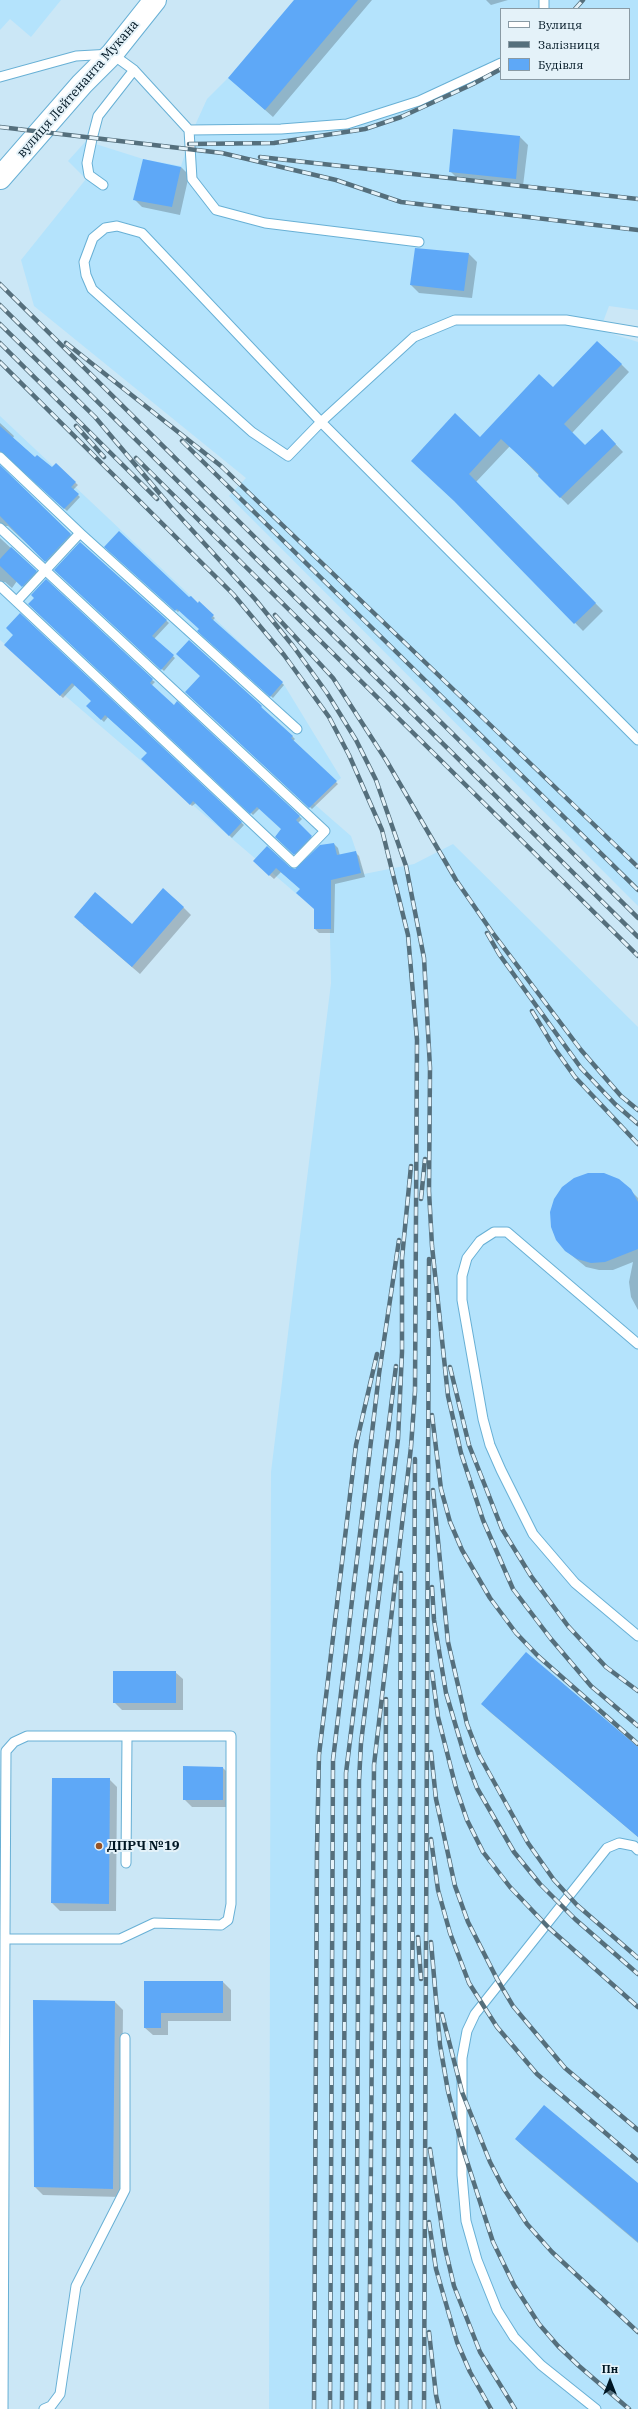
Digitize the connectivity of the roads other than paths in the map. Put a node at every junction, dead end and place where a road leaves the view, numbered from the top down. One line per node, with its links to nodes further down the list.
1 (155, 0): 2 (main road, вулиця Лейтенанта Мукана)
2 (112, 54): 4 (lane); 5 (lane); 7 (main road, вулиця Лейтенанта Мукана)
3 (500, 64): 6 (lane)
4 (134, 70): 6 (lane); 8 (lane)
5 (0, 77)
6 (189, 130): 9 (lane)
7 (0, 178)
8 (103, 185)
9 (419, 242)
10 (638, 332): 11 (lane)
11 (321, 422): 11 (lane); 19 (lane)
12 (0, 457): 14 (lane)
13 (0, 528): 15 (lane)
14 (80, 533): 15 (lane); 18 (lane)
15 (45, 570): 17 (lane); 17 (lane)
16 (0, 586): 17 (lane)
17 (17, 602)
18 (297, 729)
19 (638, 740)
20 (638, 1344): 21 (lane)
21 (638, 1636)
22 (127, 1737): 24 (lane); 25 (lane); 25 (lane)
23 (638, 1850): 29 (lane)
24 (126, 1863)
25 (5, 1939): 27 (lane)
26 (125, 2038): 28 (lane)
27 (3, 2409)
28 (44, 2409)
29 (596, 2409)

